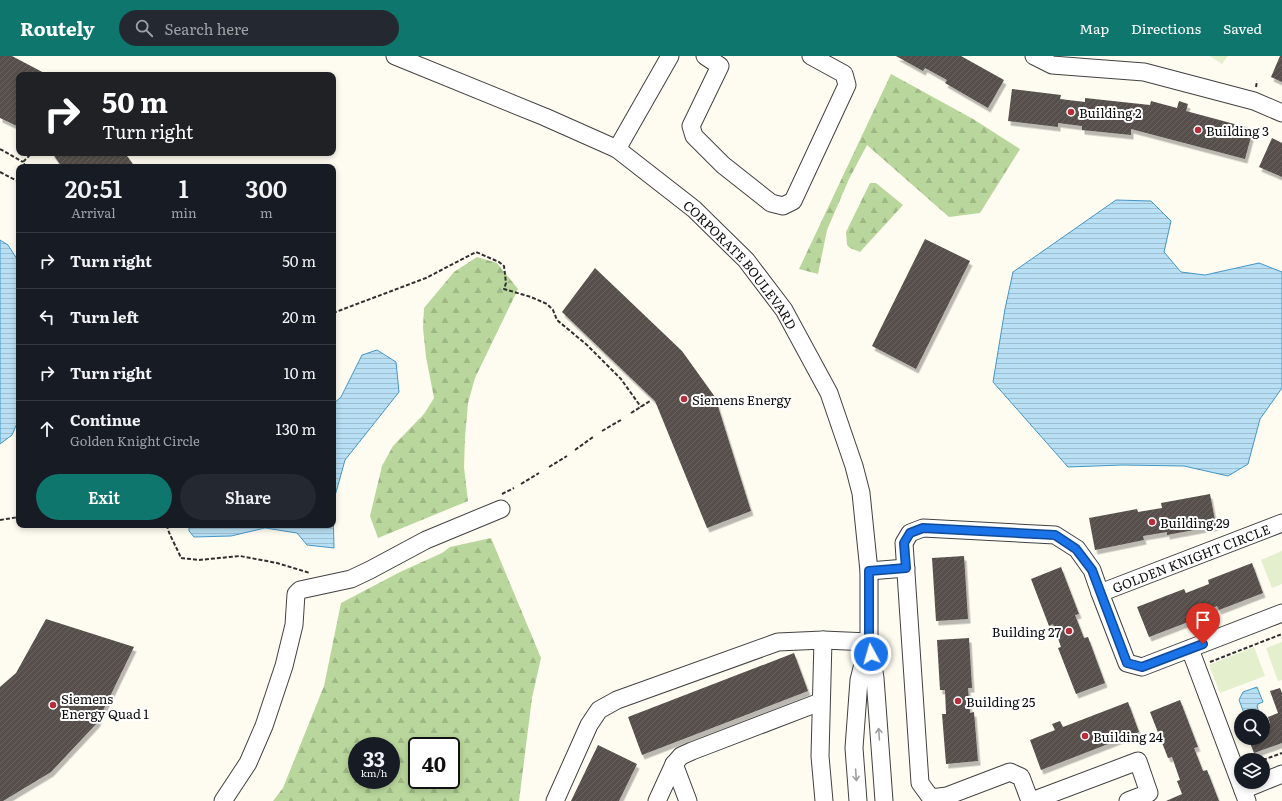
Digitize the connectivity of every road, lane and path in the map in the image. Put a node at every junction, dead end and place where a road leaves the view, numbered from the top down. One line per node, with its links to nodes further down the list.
1 (395, 56): 9 (street, CORPORATE BOULEVARD)
2 (670, 56): 9 (street)
3 (705, 56): 6 (street)
4 (811, 56): 6 (street)
5 (1034, 56): 7 (street)
6 (723, 61)
7 (1282, 114)
8 (0, 148): 11 (path)
9 (617, 149): 33 (street, CORPORATE BOULEVARD)
10 (29, 156): 11 (path)
11 (23, 162)
12 (0, 172): 13 (path)
13 (16, 180)
14 (336, 312): 16 (path)
15 (650, 401): 16 (path)
16 (640, 407): 17 (path)
17 (631, 413)
18 (621, 420): 19 (path)
19 (602, 431)
20 (594, 437): 21 (path)
21 (575, 450)
22 (567, 456): 23 (path)
23 (549, 467)
24 (539, 473): 25 (path)
25 (521, 484)
26 (514, 488): 27 (path)
27 (501, 502): 48 (street)
28 (16, 517): 29 (path)
29 (0, 520)
30 (1282, 523): 35 (street, GOLDEN KNIGHT CIRCLE)
31 (167, 528): 34 (path)
32 (906, 568): 33 (street); 35 (street); 55 (street)
33 (869, 571): 39 (street, CORPORATE BOULEVARD)
34 (316, 576)
35 (1100, 593): 40 (street, GOLDEN KNIGHT CIRCLE)
36 (1282, 613): 40 (street, GOLDEN KNIGHT CIRCLE)
37 (1282, 634): 41 (path)
38 (823, 640): 39 (street); 42 (street); 49 (street)
39 (869, 642): 53 (street, CORPORATE BOULEVARD, one-way to 53); 54 (street, CORPORATE BOULEVARD, one-way to 39)
40 (1190, 649): 47 (street)
41 (1204, 664)
42 (820, 702): 45 (street); 52 (street)
43 (1282, 753): 44 (path)
44 (1270, 757)
45 (674, 764): 50 (street); 51 (street)
46 (1282, 774): 47 (street)
47 (1245, 796)
48 (223, 801)
49 (555, 801)
50 (657, 801)
51 (688, 801)
52 (824, 801)
53 (858, 801)
54 (884, 801)
55 (1031, 801): 56 (street)
56 (1128, 801)

